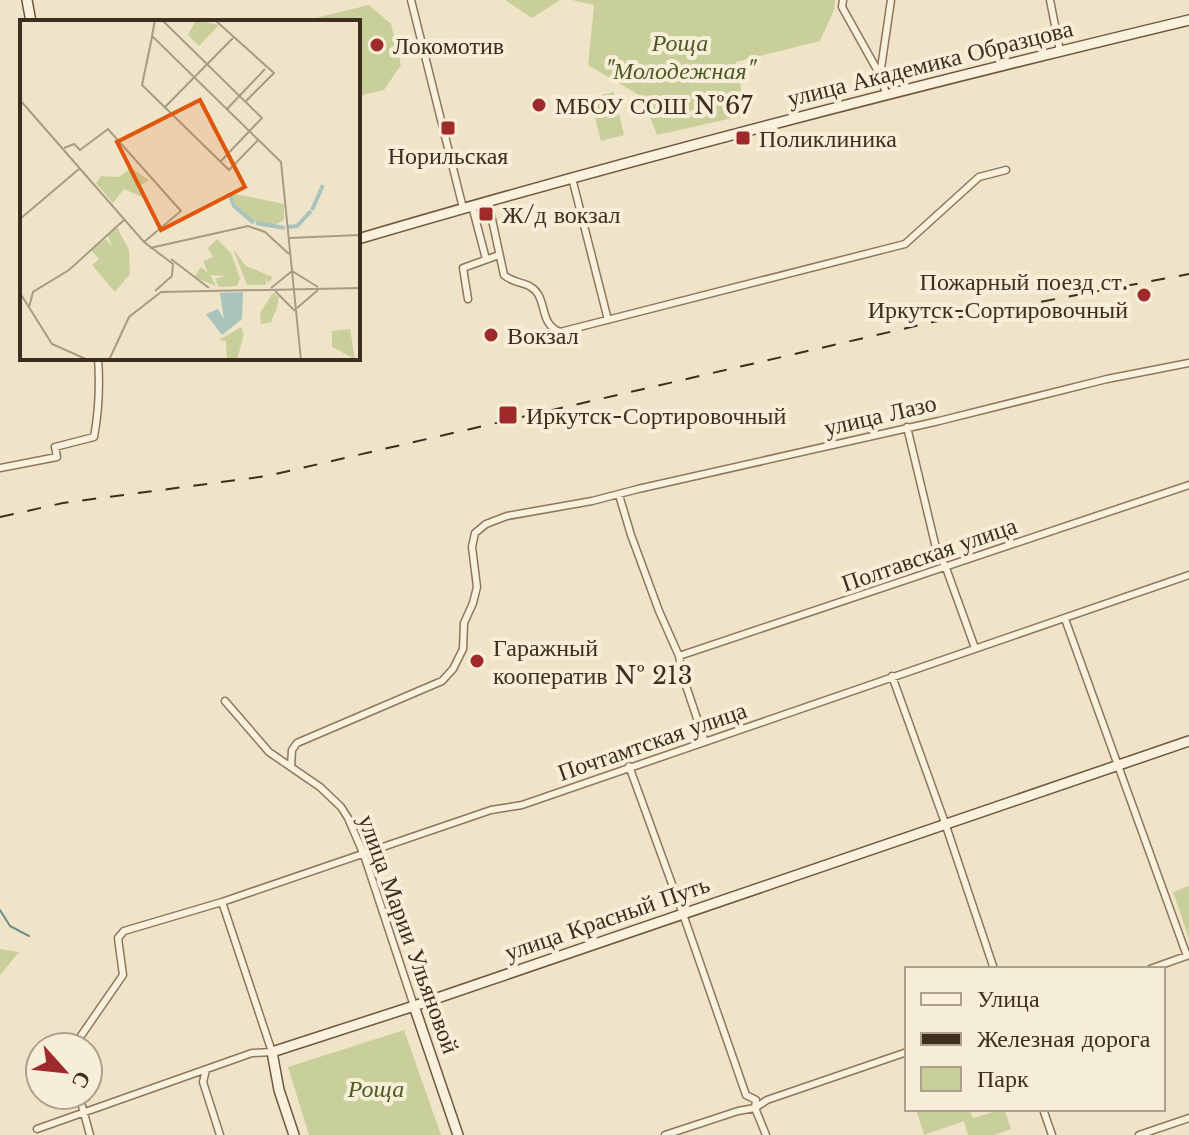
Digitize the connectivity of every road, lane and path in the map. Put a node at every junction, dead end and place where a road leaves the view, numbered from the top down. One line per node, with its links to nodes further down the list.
1 (27, 0): 6 (street)
2 (411, 0): 14 (street)
3 (843, 0): 9 (street)
4 (891, 0): 9 (street)
5 (1050, 0): 8 (street)
6 (31, 20)
7 (1189, 20): 8 (street, улица Академика Образцова)
8 (1060, 51): 10 (street, улица Академика Образцова)
9 (880, 75): 10 (street)
10 (887, 96): 12 (street, улица Академика Образцова)
11 (1006, 170): 19 (street)
12 (572, 178): 13 (street, улица Академика Образцова); 19 (street)
13 (488, 201): 14 (street, улица Академика Образцова); 16 (street)
14 (468, 207): 15 (street, улица Академика Образцова); 17 (street)
15 (360, 238)
16 (499, 255): 17 (street); 19 (street)
17 (486, 259): 18 (street)
18 (468, 299)
19 (608, 320)
20 (98, 360): 23 (street)
21 (1189, 363): 22 (street, улица Лазо)
22 (907, 427): 25 (street, улица Лазо); 26 (street)
23 (0, 468)
24 (1189, 485): 26 (street, Полтавская улица)
25 (619, 495): 30 (street); 37 (street, улица Лазо)
26 (946, 568): 29 (street); 30 (street, Полтавская улица)
27 (1189, 575): 28 (street, Почтамтская улица)
28 (1065, 619): 29 (street, Почтамтская улица); 35 (street)
29 (975, 648): 31 (street, Почтамтская улица)
30 (679, 656): 34 (street)
31 (892, 676): 34 (street, Почтамтская улица); 38 (street)
32 (225, 701): 37 (street, улица Марии Ульяновой)
33 (1189, 741): 35 (street, улица Красный Путь)
34 (705, 742): 36 (street, Почтамтская улица)
35 (1118, 764): 38 (street, улица Красный Путь); 42 (street)
36 (629, 766): 39 (street, Почтамтская улица); 41 (street)
37 (291, 767): 39 (street, улица Марии Ульяновой)
38 (945, 823): 41 (street, улица Красный Путь); 43 (street)
39 (364, 855): 40 (street, Почтамтская улица); 45 (street, улица Марии Ульяновой)
40 (222, 902): 46 (street, Почтамтская улица); 47 (street)
41 (683, 913): 45 (street, улица Красный Путь); 50 (street)
42 (1188, 956): 44 (street)
43 (993, 967)
44 (1156, 967)
45 (414, 1006): 47 (street, улица Красный Путь); 60 (street, улица Марии Ульяновой)
46 (84, 1031)
47 (272, 1052): 49 (street, улица Красный Путь); 59 (street)
48 (905, 1053): 51 (street)
49 (206, 1070): 54 (street, улица Красный Путь); 58 (street)
50 (746, 1095): 51 (street); 52 (street)
51 (755, 1108): 52 (street); 62 (street)
52 (742, 1111): 61 (street)
53 (1044, 1111): 63 (street)
54 (84, 1113): 56 (street, улица Красный Путь); 57 (street)
55 (1189, 1118): 64 (street)
56 (37, 1129)
57 (90, 1135)
58 (220, 1135)
59 (294, 1135)
60 (458, 1135)
61 (665, 1135)
62 (766, 1135)
63 (1052, 1135)
64 (1139, 1135)

